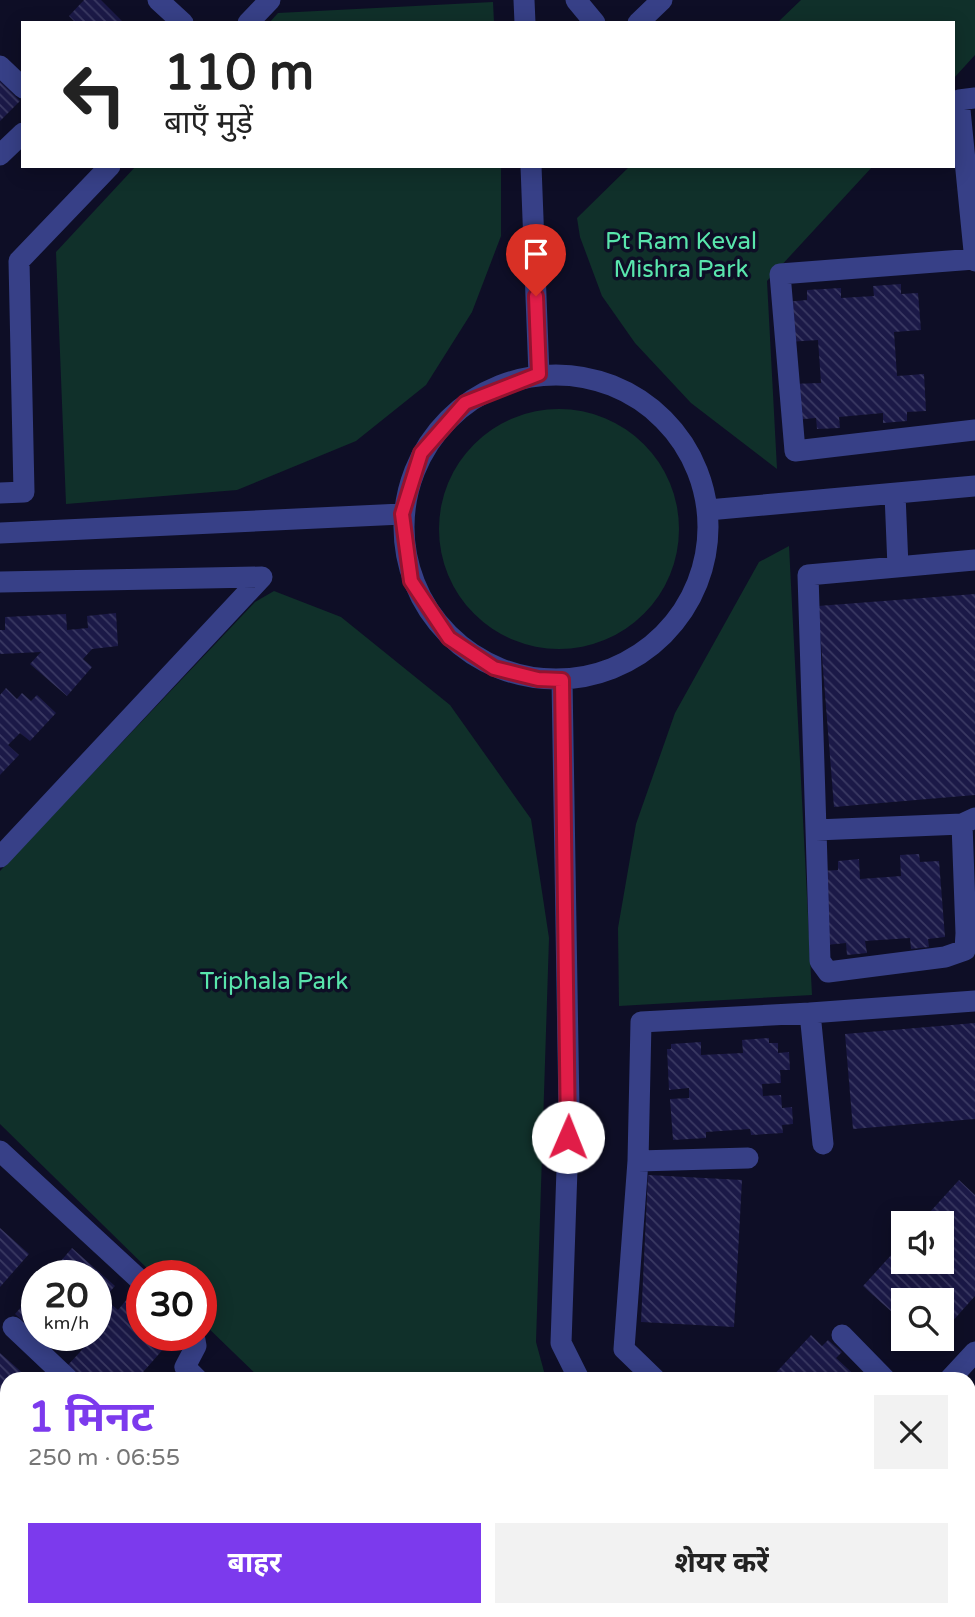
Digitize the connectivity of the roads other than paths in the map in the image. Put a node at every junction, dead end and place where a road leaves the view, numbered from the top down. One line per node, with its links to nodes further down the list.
1 (158, 0): 6 (street)
2 (270, 0): 7 (street)
3 (524, 0): 8 (street)
4 (576, 0): 9 (street)
5 (662, 0): 10 (street)
6 (181, 21)
7 (250, 21)
8 (525, 21)
9 (593, 21)
10 (640, 21)
11 (0, 66): 12 (street)
12 (21, 86)
13 (975, 99): 18 (street)
14 (21, 135): 15 (street)
15 (0, 155)
16 (107, 168): 22 (street)
17 (531, 168): 19 (street)
18 (975, 260): 20 (street)
19 (539, 374): 24 (street); 25 (street)
20 (975, 430)
21 (975, 486): 23 (street)
22 (0, 493)
23 (895, 494): 24 (street); 28 (street)
24 (708, 510): 30 (street)
25 (402, 514): 26 (street); 30 (street)
26 (0, 533)
27 (975, 560): 28 (street)
28 (898, 567): 32 (street)
29 (0, 582): 33 (street)
30 (562, 680): 47 (street)
31 (969, 821): 32 (street); 32 (street)
32 (816, 830)
33 (0, 857)
34 (975, 1001): 35 (street)
35 (810, 1013): 36 (street); 39 (street)
36 (823, 1144)
37 (0, 1151): 40 (street)
38 (748, 1158): 39 (street)
39 (638, 1161): 48 (street)
40 (126, 1267)
41 (13, 1327): 45 (street)
42 (842, 1335): 49 (street)
43 (194, 1351): 46 (street)
44 (975, 1352): 50 (street)
45 (61, 1372)
46 (187, 1372)
47 (576, 1372)
48 (648, 1372)
49 (879, 1372)
50 (956, 1372)

